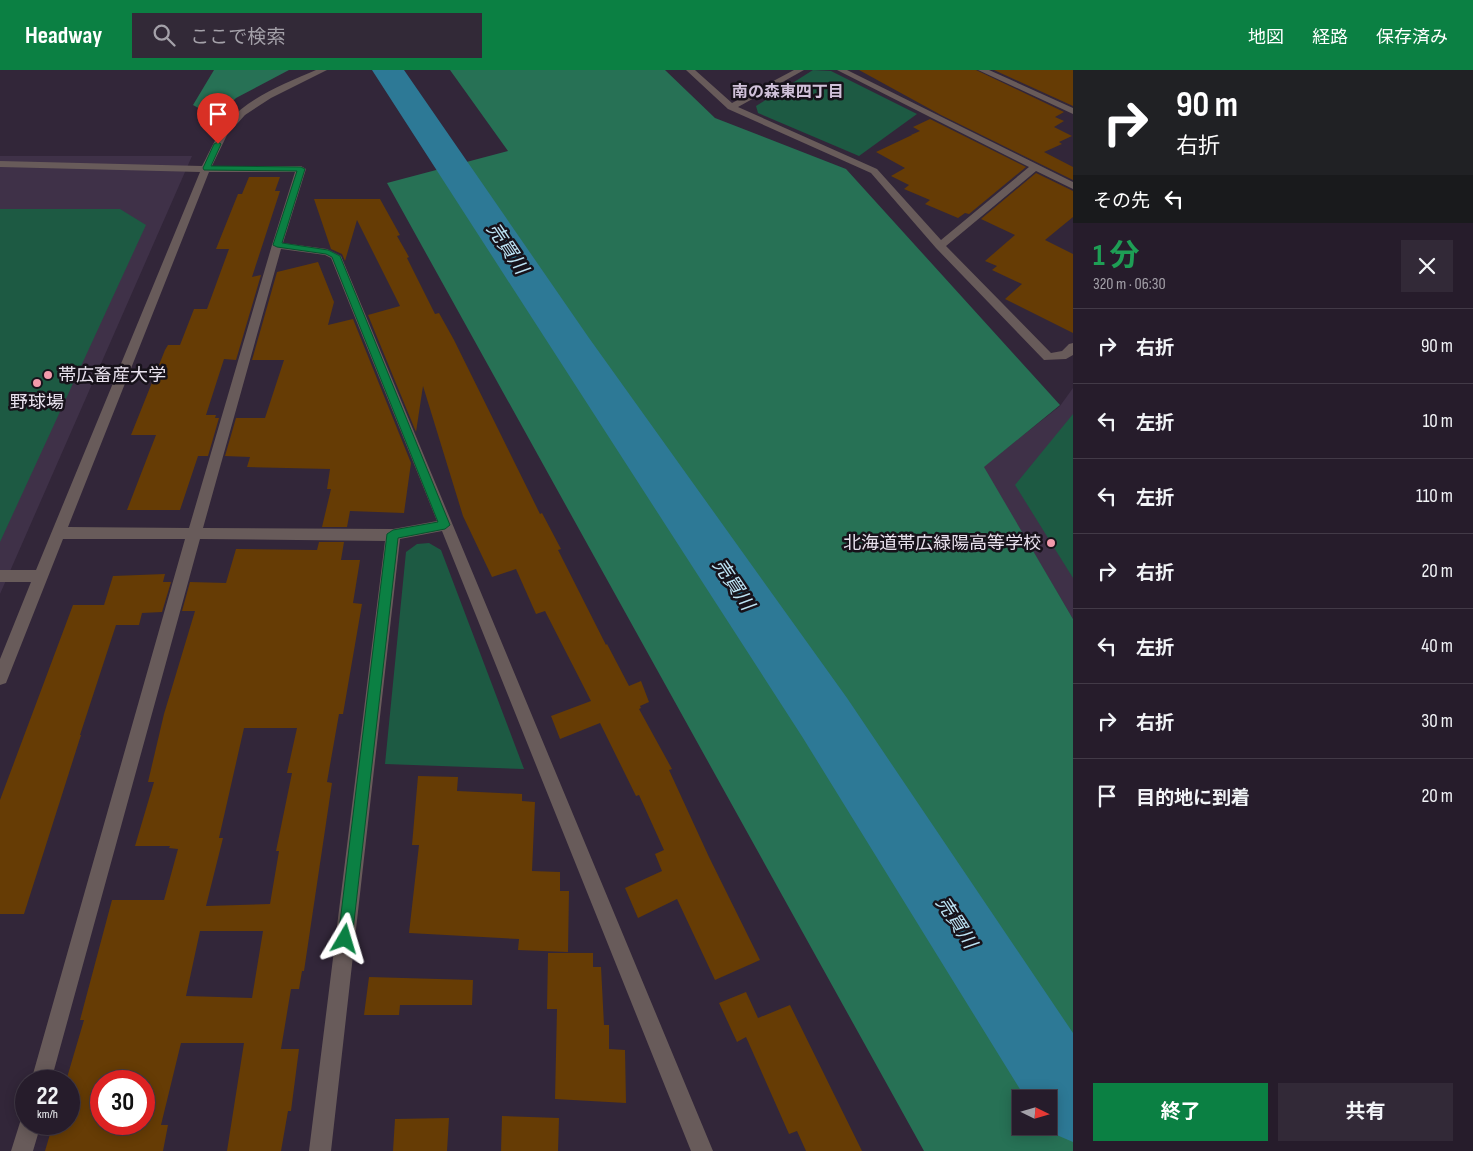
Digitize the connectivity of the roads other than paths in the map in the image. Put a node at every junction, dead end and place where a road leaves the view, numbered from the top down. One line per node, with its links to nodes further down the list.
1 (323, 70): 10 (street)
2 (690, 70): 6 (street)
3 (800, 70): 6 (street)
4 (841, 70): 9 (street)
5 (982, 70): 7 (street)
6 (731, 107): 13 (street)
7 (1073, 111)
8 (0, 164): 10 (street)
9 (1035, 167): 11 (street); 13 (street)
10 (206, 168): 12 (street); 16 (street)
11 (1073, 186)
12 (277, 245): 15 (street); 17 (street)
13 (940, 246): 14 (street)
14 (1073, 347)
15 (445, 525): 18 (street); 26 (street)
16 (57, 533): 17 (street); 20 (street)
17 (194, 534): 18 (street); 22 (street)
18 (393, 534): 25 (street)
19 (0, 576): 20 (street)
20 (42, 576): 21 (street)
21 (0, 678)
22 (44, 1070)
23 (27, 1135): 24 (street)
24 (22, 1151)
25 (320, 1151)
26 (702, 1151)

